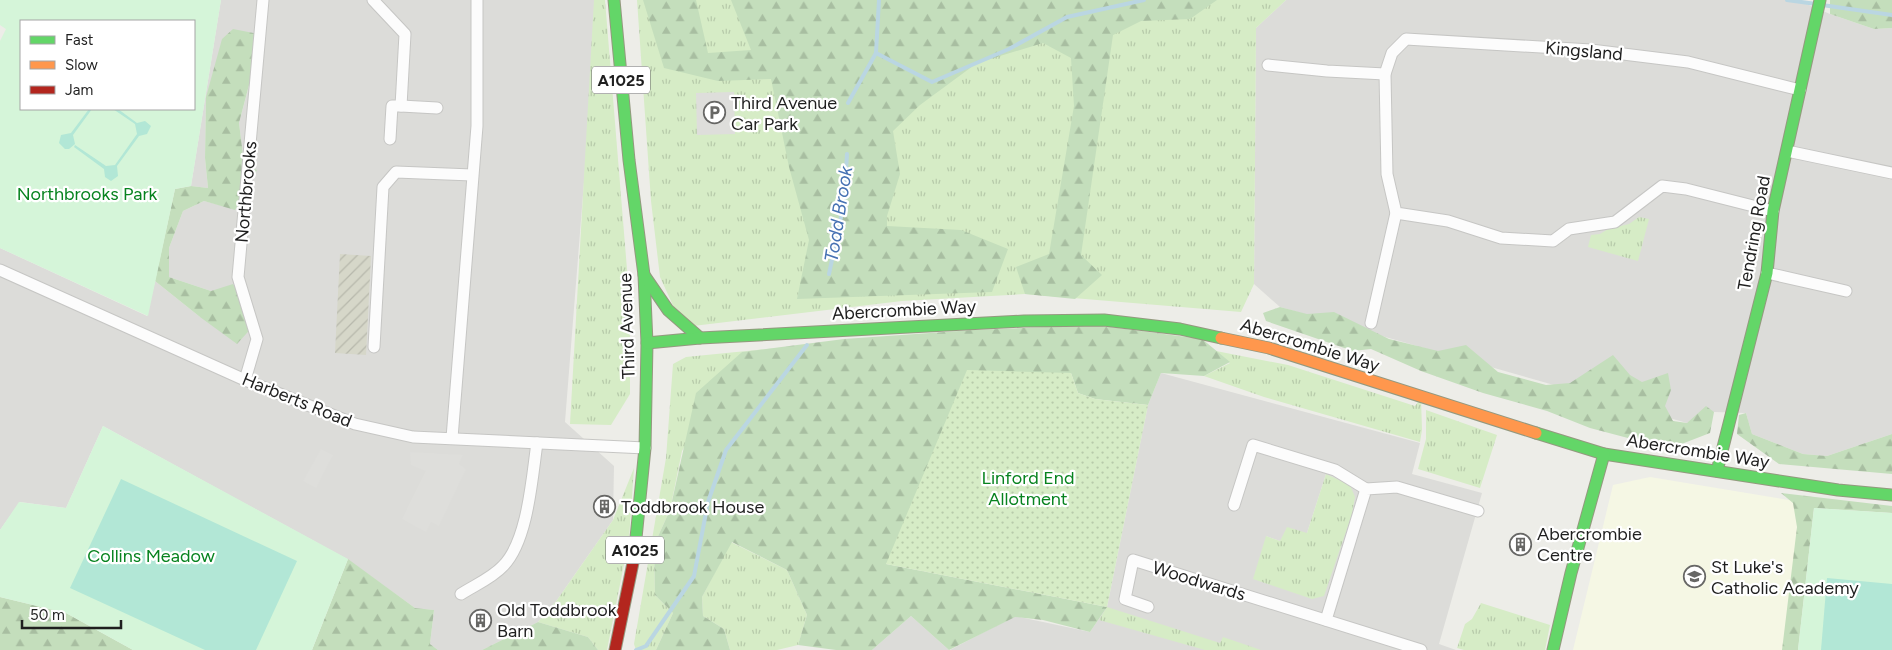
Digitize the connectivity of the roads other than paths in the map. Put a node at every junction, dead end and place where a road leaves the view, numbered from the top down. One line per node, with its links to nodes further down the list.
1 (263, 0): 25 (street, Northbrooks)
2 (373, 0): 9 (street)
3 (477, 0): 14 (street)
4 (614, 0): 19 (street, Third Avenue / A1025)
5 (1820, 0): 8 (street, Tendring Road)
6 (1268, 65): 7 (street)
7 (1385, 74): 8 (street, Kingsland); 16 (street, Kingsland)
8 (1800, 90): 12 (street, Tendring Road)
9 (401, 106): 10 (street); 11 (street)
10 (437, 108)
11 (390, 139)
12 (1787, 152): 13 (street); 15 (street, Tendring Road)
13 (1892, 173)
14 (472, 175): 24 (street); 26 (street)
15 (1773, 211): 16 (street); 18 (street, Tendring Road)
16 (1396, 213): 21 (street, Kingsland)
17 (0, 270): 25 (street, Harberts Road)
18 (1767, 273): 20 (street); 30 (street, Tendring Road)
19 (644, 274): 22 (street); 23 (street, Third Avenue / A1025)
20 (1846, 291)
21 (1371, 323)
22 (700, 338): 23 (street, Abercrombie Way); 29 (street, Abercrombie Way)
23 (647, 343): 28 (street, Third Avenue / A1025)
24 (374, 347)
25 (245, 380): 26 (street, Harberts Road)
26 (452, 438): 27 (street, Harberts Road)
27 (537, 443): 28 (street, Harberts Road); 35 (street)
28 (645, 448): 38 (street, Third Avenue / A1025)
29 (1604, 454): 30 (street, Abercrombie Way); 40 (street)
30 (1717, 471): 32 (street, Abercrombie Way)
31 (1366, 489): 33 (street); 34 (street); 37 (street)
32 (1892, 495)
33 (1234, 505)
34 (1478, 511)
35 (461, 594)
36 (1148, 607): 37 (street, Woodwards)
37 (1326, 620): 39 (street, Woodwards)
38 (615, 650)
39 (1421, 650)
40 (1553, 650)

